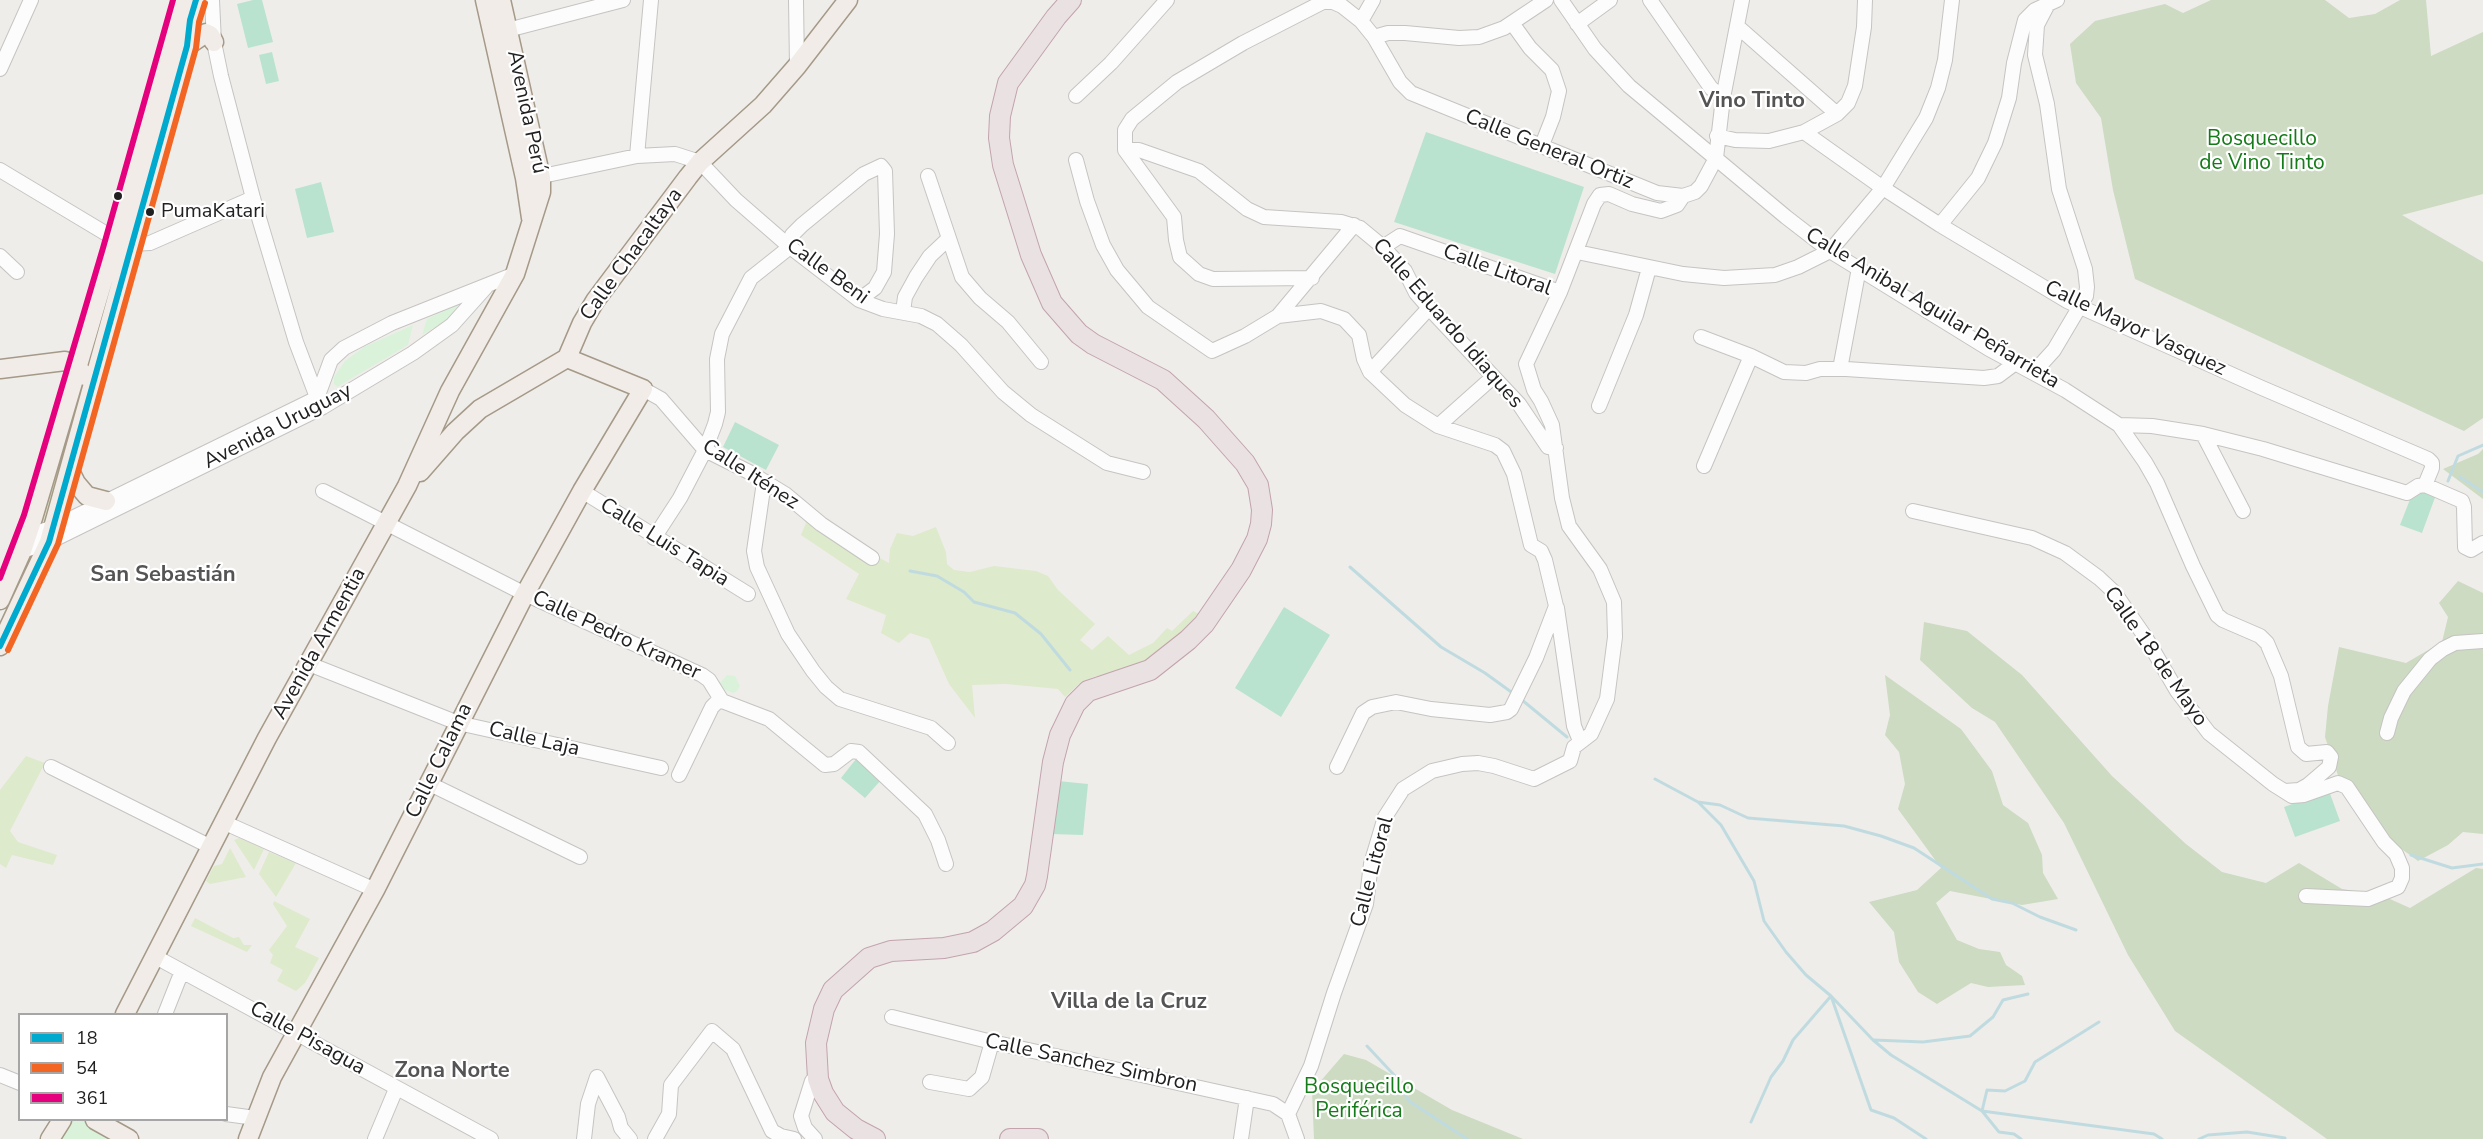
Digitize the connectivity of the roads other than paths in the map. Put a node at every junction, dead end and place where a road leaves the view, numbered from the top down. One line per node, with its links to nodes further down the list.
1 (31, 0): 32 (street)
2 (182, 0): 30 (main road)
3 (196, 0): 30 (main road)
4 (207, 0): 30 (main road)
5 (212, 0): 29 (street)
6 (485, 0): 27 (main road, Avenida Perú)
7 (501, 0): 27 (main road, Avenida Perú)
8 (623, 0): 27 (street)
9 (651, 0): 40 (street)
10 (796, 0): 31 (street)
11 (848, 0): 31 (main road, Calle Chacaltaya)
12 (1071, 0): 140 (highway)
13 (1167, 0): 33 (street)
14 (1373, 0): 23 (street)
15 (1546, 0): 24 (street)
16 (1561, 0): 25 (street, Calle Anibal Aguilar Peñarrieta)
17 (1610, 0): 25 (street)
18 (1650, 0): 34 (street)
19 (1742, 0): 26 (street)
20 (1865, 0): 35 (street)
21 (1952, 0): 47 (street)
22 (2053, 2): 51 (street); 67 (street)
23 (1361, 21): 28 (street, Calle General Ortiz); 39 (street, Calle General Ortiz)
24 (1512, 23): 28 (street); 38 (street)
25 (1577, 24): 41 (street, Calle Anibal Aguilar Peñarrieta)
26 (1737, 26): 34 (street); 35 (street)
27 (501, 32): 46 (main road, Avenida Perú)
28 (1374, 37): 38 (street, Calle General Ortiz)
29 (214, 42): 30 (main road); 49 (street)
30 (179, 44): 53 (main road)
31 (798, 66): 43 (main road, Calle Chacaltaya)
32 (0, 69)
33 (1076, 96)
34 (1723, 98): 37 (street)
35 (1837, 114): 36 (street)
36 (1804, 132): 37 (street); 47 (street, Calle Mayor Vasquez)
37 (1717, 136): 41 (street)
38 (1542, 145): 48 (street, Calle General Ortiz)
39 (1125, 150): 50 (street, Calle Eduardo Idiaques); 63 (street)
40 (637, 156): 43 (street); 46 (street)
41 (1716, 158): 48 (street); 56 (street, Calle Anibal Aguilar Peñarrieta)
42 (1076, 160): 70 (street)
43 (700, 162): 54 (street, Calle Beni); 73 (main road, Calle Chacaltaya)
44 (0, 170): 53 (street)
45 (928, 176): 52 (street)
46 (533, 178): 62 (main road, Avenida Perú)
47 (1883, 188): 51 (street, Calle Mayor Vasquez); 56 (street)
48 (1683, 196): 57 (street)
49 (253, 198): 53 (street); 83 (street)
50 (1354, 225): 55 (street, Calle Eduardo Idiaques); 63 (street)
51 (1940, 225): 67 (street, Calle Mayor Vasquez)
52 (948, 239): 69 (street); 74 (street)
53 (124, 241): 76 (main road); 85 (main road)
54 (790, 247): 66 (street, Calle Beni); 66 (street); 90 (street)
55 (1383, 247): 65 (street, Calle Litoral); 68 (street, Calle Eduardo Idiaques)
56 (1830, 251): 59 (street); 60 (street, Calle Anibal Aguilar Peñarrieta)
57 (1577, 252): 59 (street); 65 (street)
58 (0, 256): 61 (street)
59 (1649, 268): 84 (street)
60 (1859, 268): 75 (street, Calle Anibal Aguilar Peñarrieta); 78 (street)
61 (18, 272)
62 (515, 274): 64 (street, Avenida Uruguay); 96 (main road, Avenida Armentia)
63 (1312, 278): 70 (street)
64 (487, 285): 83 (street, Avenida Uruguay); 83 (street, Avenida Uruguay)
65 (1560, 292): 89 (street, Calle Litoral)
66 (859, 300): 69 (street, Calle Beni)
67 (2080, 306): 80 (street); 95 (street, Calle Mayor Vasquez)
68 (1429, 308): 79 (street); 81 (street, Calle Eduardo Idiaques)
69 (903, 312): 93 (street, Calle Beni)
70 (1278, 316): 79 (street)
71 (1701, 337): 72 (street)
72 (1751, 356): 78 (street); 91 (street)
73 (567, 358): 82 (main road, Calle Iténez); 96 (main road)
74 (1041, 362)
75 (2014, 364): 78 (street); 80 (street, Calle Anibal Aguilar Peñarrieta)
76 (77, 367): 77 (main road); 85 (main road); 106 (main road)
77 (0, 369)
78 (1840, 369)
79 (1370, 372): 87 (street)
80 (2034, 372): 86 (street, Calle Anibal Aguilar Peñarrieta)
81 (1493, 378): 87 (street); 89 (street, Calle Eduardo Idiaques)
82 (643, 389): 90 (street, Calle Iténez); 98 (main road, Calle Calama)
83 (320, 402): 99 (street, Avenida Uruguay)
84 (1599, 406)
85 (84, 421): 92 (main road)
86 (2119, 425): 88 (street); 125 (street, Calle Anibal Aguilar Peñarrieta)
87 (1438, 426): 111 (street)
88 (2203, 434): 95 (street); 101 (street)
89 (1556, 448): 118 (street, Calle Litoral)
90 (705, 450): 94 (street, Calle Iténez); 104 (street)
91 (1704, 466)
92 (70, 471): 99 (main road); 103 (main road)
93 (1143, 471)
94 (764, 482): 107 (street, Calle Iténez); 119 (street)
95 (2425, 485): 105 (street)
96 (407, 486): 102 (main road, Avenida Armentia)
97 (323, 491): 102 (street, Calle Pedro Kramer)
98 (582, 491): 104 (street, Calle Luis Tapia); 108 (main road, Calle Calama)
99 (110, 504): 103 (street, Avenida Uruguay)
100 (1913, 511): 125 (street, Calle 18 de Mayo)
101 (2243, 511)
102 (387, 524): 108 (street, Calle Pedro Kramer); 114 (main road, Avenida Armentia)
103 (51, 535): 106 (street, Avenida Uruguay); 113 (main road)
104 (654, 538): 109 (street, Calle Luis Tapia)
105 (2483, 543)
106 (24, 544): 110 (main road)
107 (872, 558)
108 (525, 594): 115 (street, Calle Pedro Kramer); 116 (main road, Calle Calama)
109 (748, 594)
110 (0, 600)
111 (1556, 606): 118 (street); 121 (street)
112 (2483, 641): 117 (street)
113 (0, 646)
114 (309, 664): 116 (street, Calle Laja); 126 (main road, Avenida Armentia)
115 (720, 699): 123 (street); 129 (street, Calle Pedro Kramer)
116 (458, 723): 122 (street, Calle Laja); 124 (main road, Calle Calama)
117 (2387, 733)
118 (1580, 741): 146 (street, Calle Litoral)
119 (948, 743)
120 (51, 767): 127 (street)
121 (1337, 767)
122 (661, 768)
123 (679, 775)
124 (430, 784): 128 (street); 130 (main road, Calle Calama)
125 (2285, 791): 131 (street)
126 (223, 822): 127 (main road, Avenida Armentia); 130 (street)
127 (210, 846): 132 (main road, Avenida Armentia)
128 (580, 857)
129 (946, 864)
130 (375, 890): 137 (main road, Calle Calama)
131 (2306, 896)
132 (154, 956): 133 (street, Calle Pisagua); 134 (main road, Avenida Armentia)
133 (182, 971): 135 (street); 137 (street, Calle Pisagua)
134 (125, 1013)
135 (165, 1013)
136 (892, 1017): 138 (street, Calle Sanchez Simbron)
137 (298, 1034): 143 (street, Calle Pisagua); 147 (main road, Calle Calama)
138 (992, 1042): 142 (street); 144 (street, Calle Sanchez Simbron)
139 (0, 1075): 141 (street)
140 (818, 1079): 159 (street); 160 (highway)
141 (18, 1082)
142 (930, 1082)
143 (396, 1089): 153 (street); 154 (street, Calle Pisagua)
144 (1247, 1098): 146 (street, Calle Sanchez Simbron); 163 (street)
145 (228, 1114): 147 (street)
146 (1288, 1114): 164 (street)
147 (255, 1119): 152 (main road, Calle Calama)
148 (61, 1121): 151 (main road)
149 (100, 1121): 150 (main road)
150 (122, 1130)
151 (50, 1139)
152 (248, 1139)
153 (375, 1139)
154 (491, 1139)
155 (584, 1139): 156 (street)
156 (630, 1139)
157 (655, 1139): 158 (street)
158 (794, 1139)
159 (815, 1139)
160 (875, 1139)
161 (1010, 1139): 162 (highway)
162 (1038, 1139)
163 (1241, 1139)
164 (1297, 1139)

